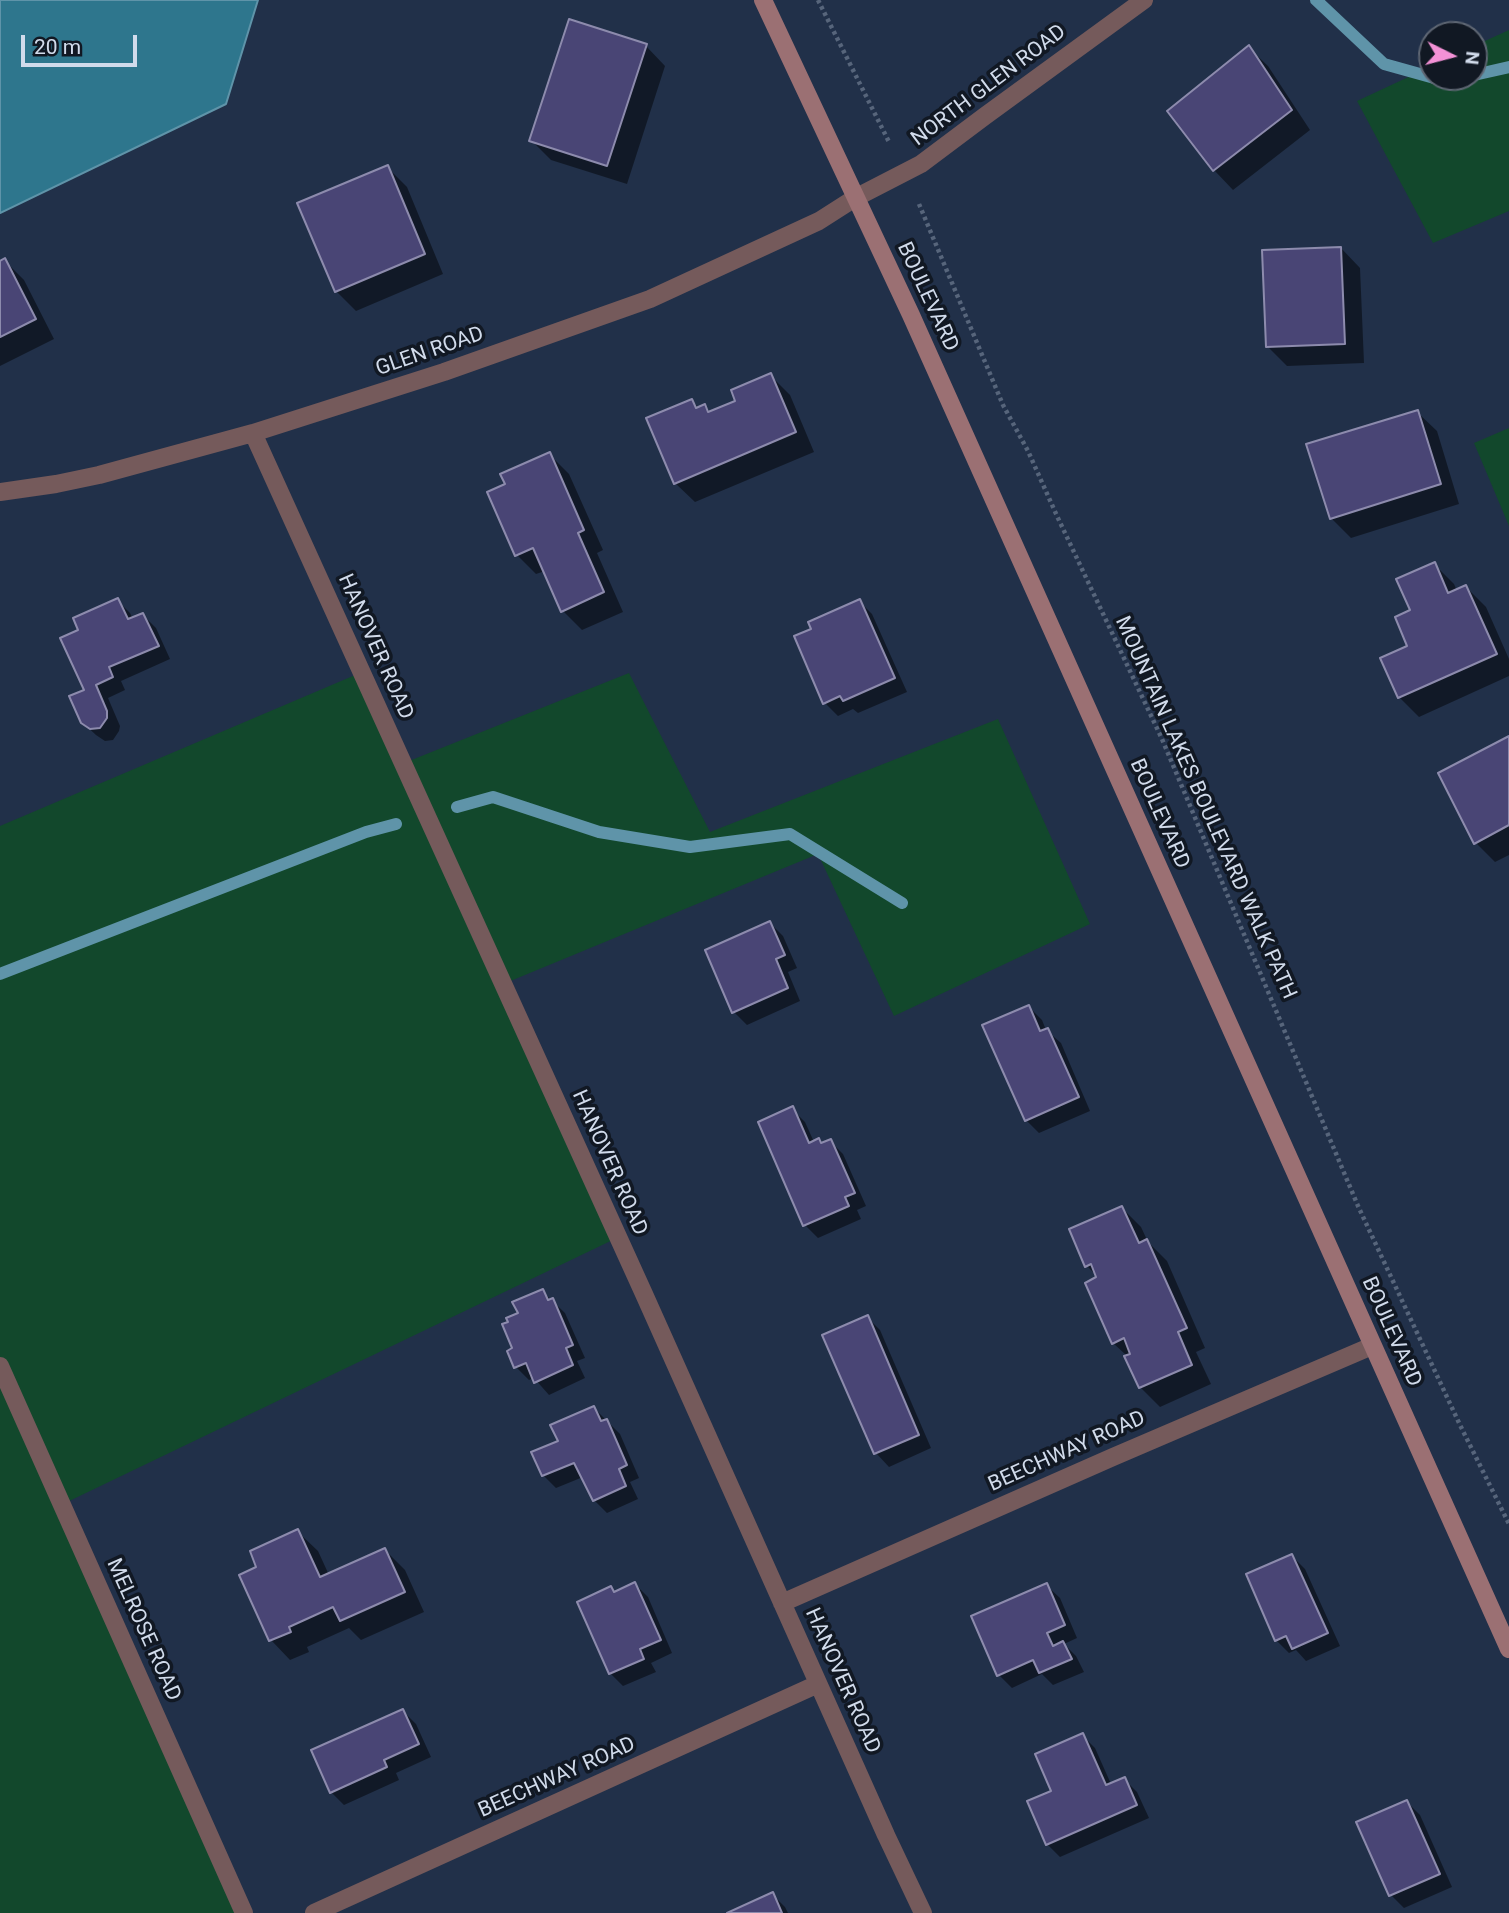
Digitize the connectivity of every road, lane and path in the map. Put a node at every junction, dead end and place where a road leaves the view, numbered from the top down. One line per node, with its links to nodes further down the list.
1 (763, 0): 5 (main road, BOULEVARD)
2 (818, 0): 4 (path)
3 (1144, 0): 5 (street, NORTH GLEN ROAD)
4 (889, 142)
5 (855, 198): 7 (street, GLEN ROAD); 9 (main road, BOULEVARD)
6 (919, 204): 11 (path, MOUNTAIN LAKES BOULEVARD WALK PATH)
7 (253, 433): 8 (street, GLEN ROAD); 12 (street, HANOVER ROAD)
8 (0, 492)
9 (1372, 1346): 12 (street, BEECHWAY ROAD); 13 (main road, BOULEVARD)
10 (0, 1366): 15 (street, MELROSE ROAD)
11 (1509, 1524)
12 (782, 1603): 14 (street, HANOVER ROAD)
13 (1509, 1649)
14 (818, 1684): 16 (street, BEECHWAY ROAD); 17 (street, HANOVER ROAD)
15 (244, 1913)
16 (314, 1913)
17 (923, 1913)

